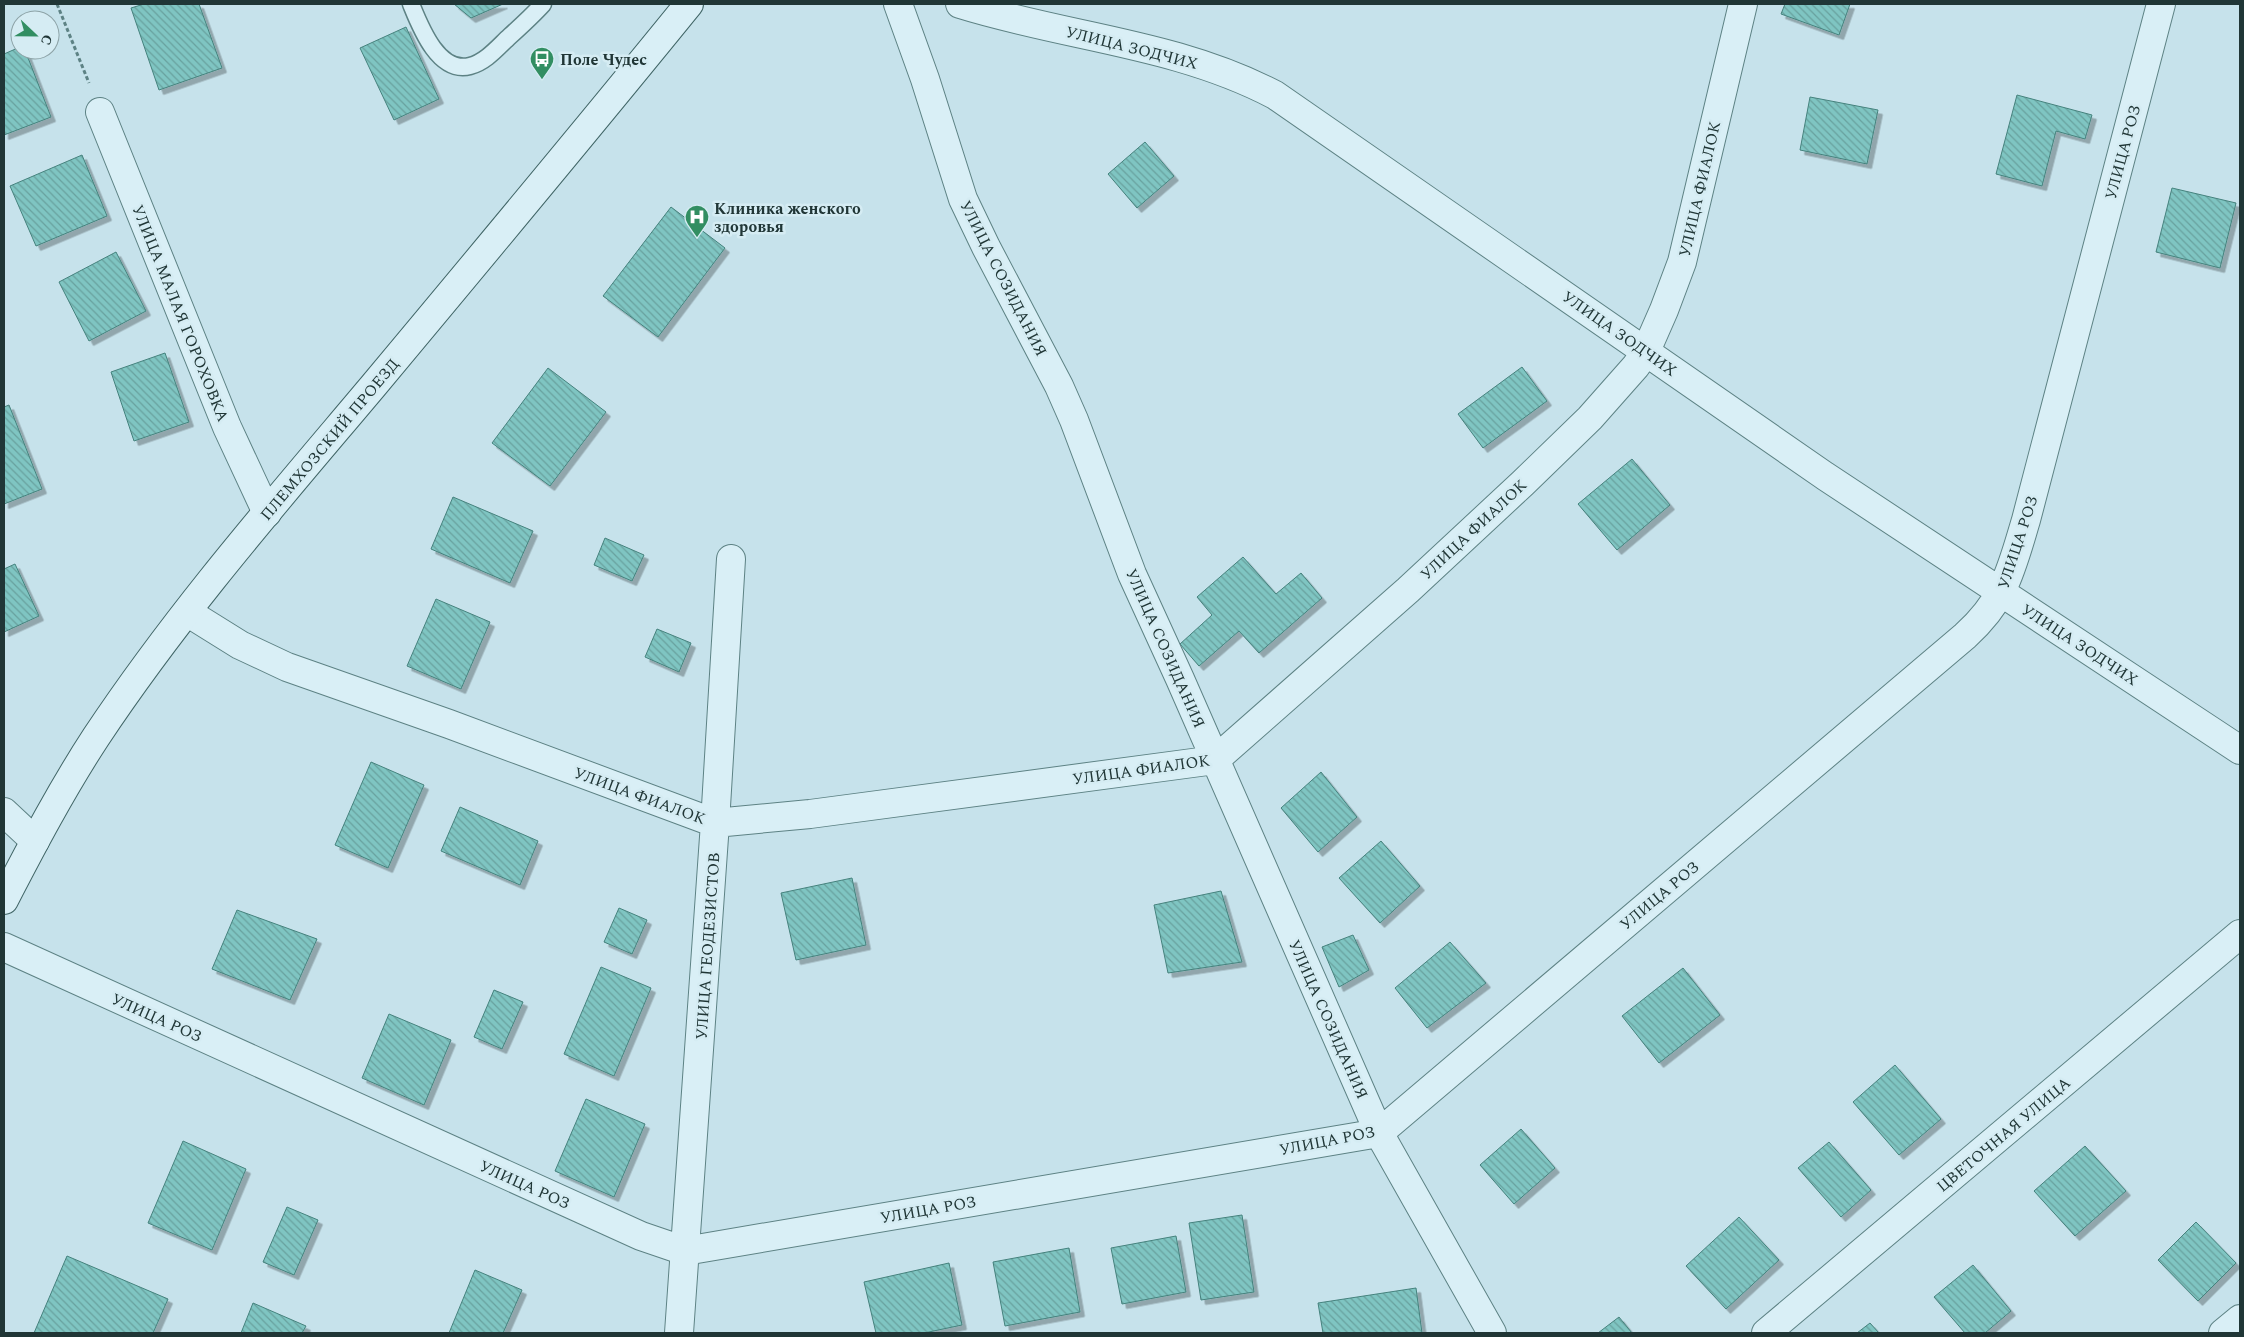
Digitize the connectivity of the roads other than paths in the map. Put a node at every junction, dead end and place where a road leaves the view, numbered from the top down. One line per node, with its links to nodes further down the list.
1 (411, 4): 2 (lane)
2 (543, 4)
3 (689, 4): 10 (street, ПЛЕМХОЗСКИЙ ПРОЕЗД)
4 (898, 4): 15 (street, УЛИЦА СОЗИДАНИЯ)
5 (960, 4): 9 (street, УЛИЦА ЗОДЧИХ)
6 (1743, 4): 9 (street, УЛИЦА ФИАЛОК)
7 (2161, 4): 12 (street, УЛИЦА РОЗ)
8 (100, 112): 10 (street, УЛИЦА МАЛАЯ ГОРОХОВКА)
9 (1646, 351): 12 (street, УЛИЦА ЗОДЧИХ); 15 (street, УЛИЦА ФИАЛОК)
10 (267, 513): 13 (street, ПЛЕМХОЗСКИЙ ПРОЕЗД)
11 (731, 558): 17 (street, УЛИЦА ГЕОДЕЗИСТОВ)
12 (2002, 592): 14 (street, УЛИЦА ЗОДЧИХ); 22 (street, УЛИЦА РОЗ)
13 (187, 612): 17 (street, УЛИЦА ФИАЛОК); 18 (street, ПЛЕМХОЗСКИЙ ПРОЕЗД)
14 (2240, 750)
15 (1215, 760): 17 (street, УЛИЦА ФИАЛОК); 22 (street, УЛИЦА СОЗИДАНИЯ)
16 (4, 812): 18 (street)
17 (715, 823): 23 (street, УЛИЦА ГЕОДЕЗИСТОВ)
18 (35, 841): 19 (street, ПЛЕМХОЗСКИЙ ПРОЕЗД)
19 (4, 900)
20 (2240, 934): 27 (street, ЦВЕТОЧНАЯ УЛИЦА)
21 (4, 947): 23 (street, УЛИЦА РОЗ)
22 (1379, 1133): 23 (street, УЛИЦА РОЗ); 26 (street, УЛИЦА СОЗИДАНИЯ)
23 (685, 1251): 25 (street, УЛИЦА ГЕОДЕЗИСТОВ)
24 (2240, 1319): 28 (street)
25 (679, 1333)
26 (1492, 1333)
27 (1766, 1333)
28 (2223, 1333)

